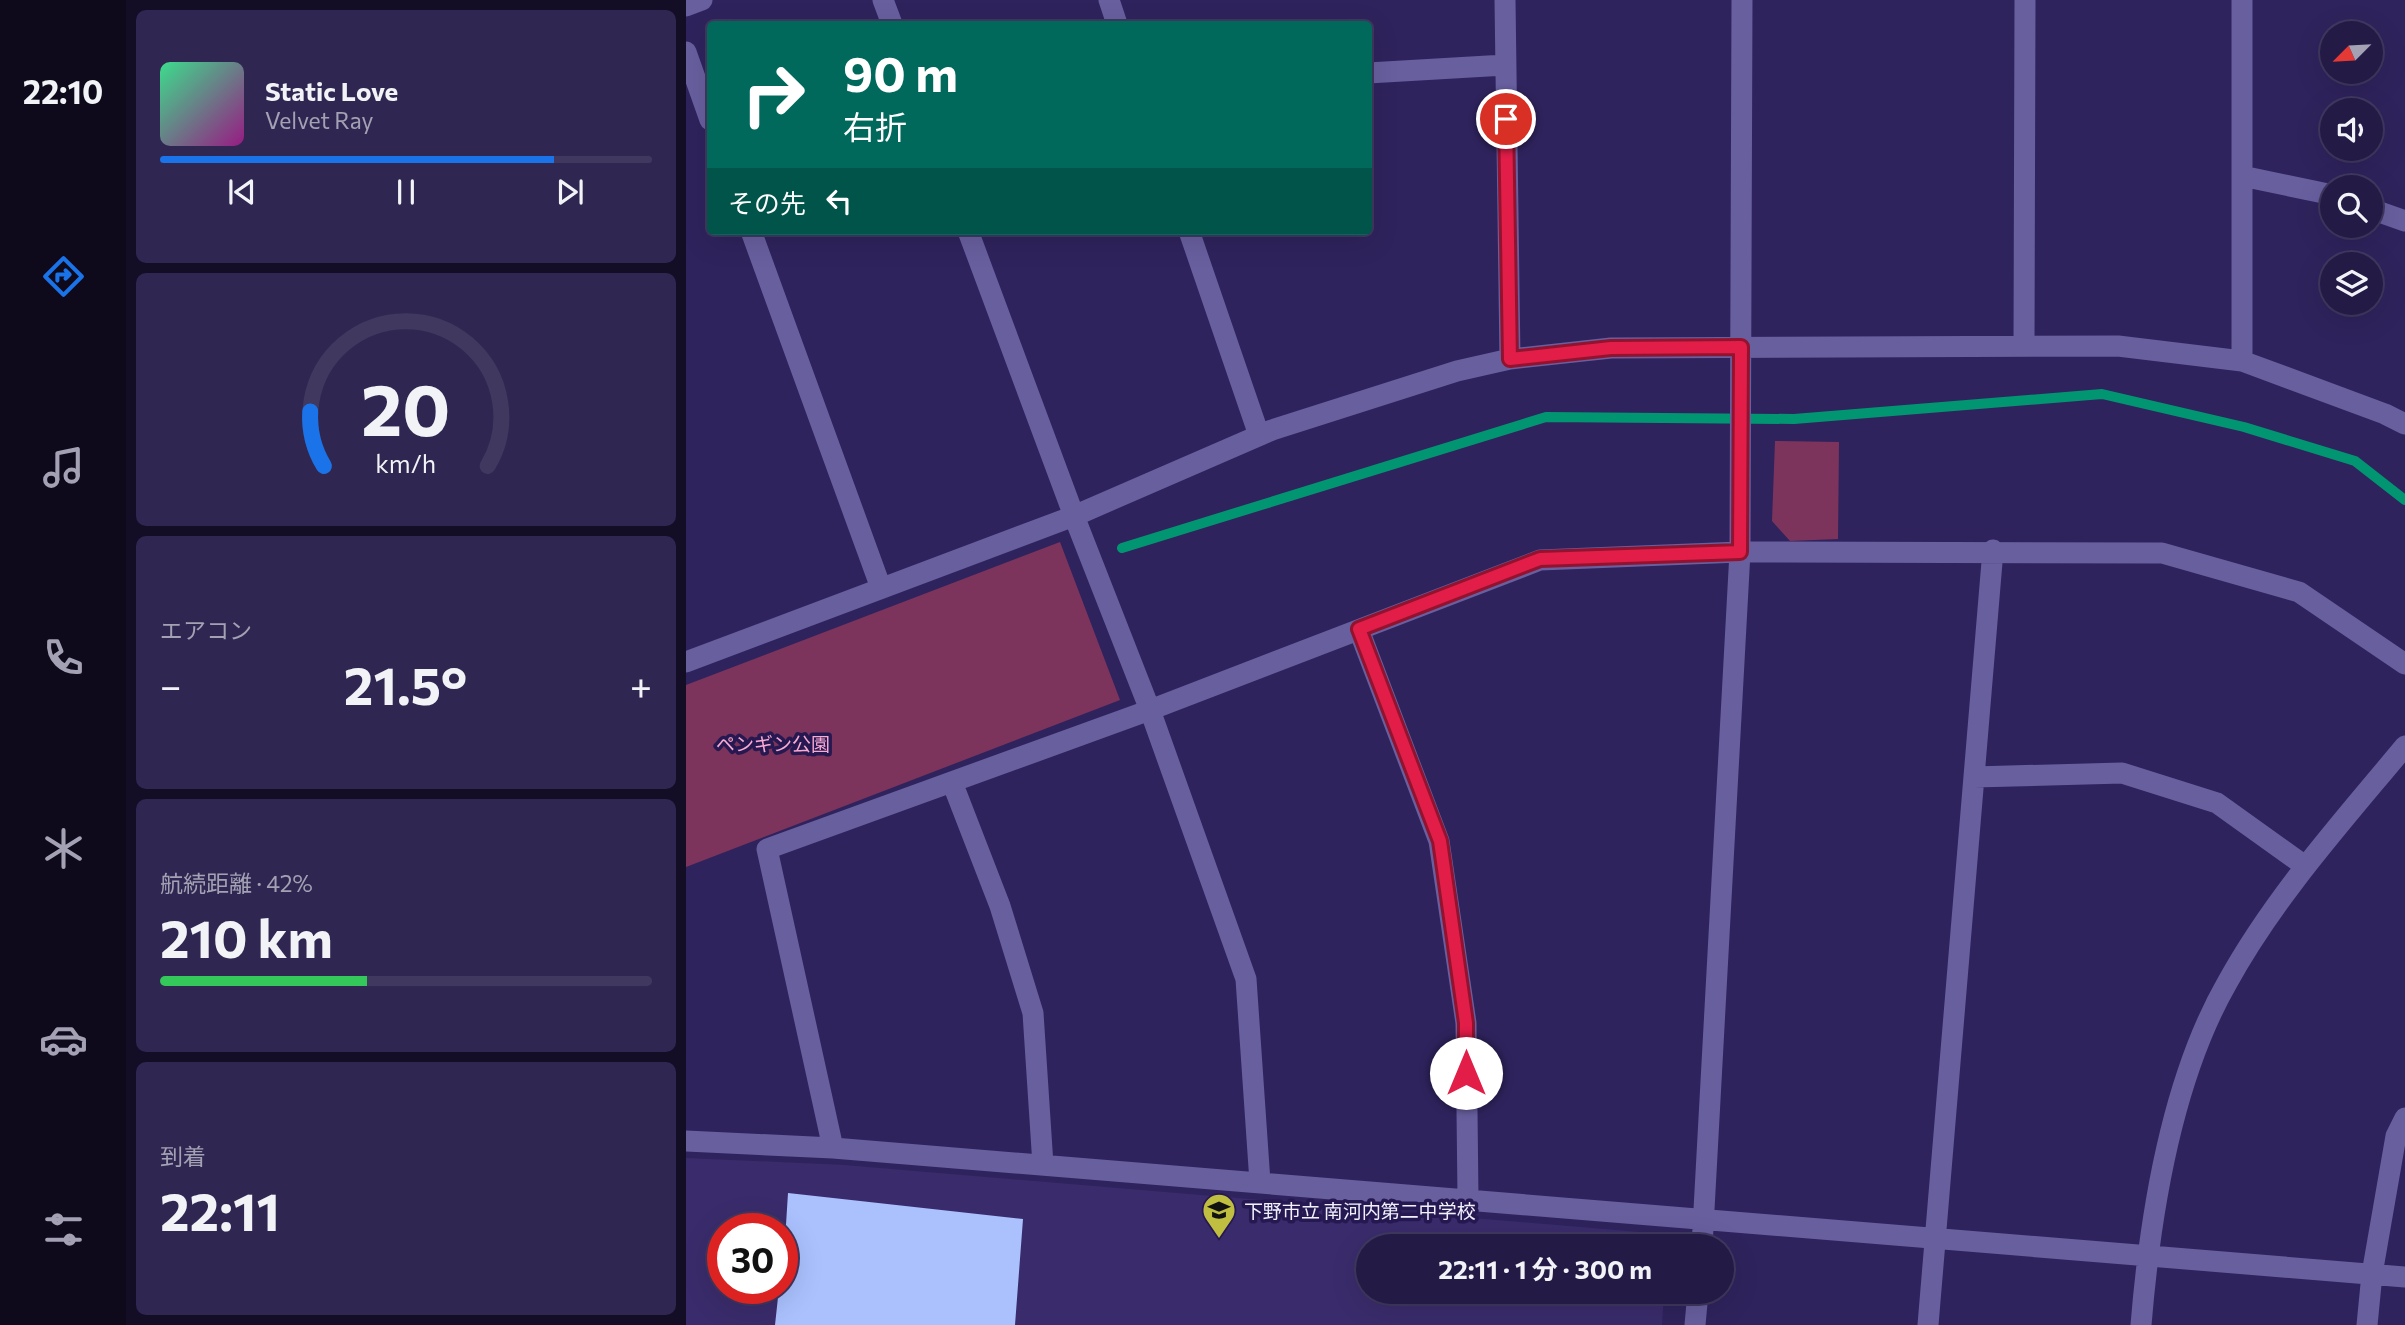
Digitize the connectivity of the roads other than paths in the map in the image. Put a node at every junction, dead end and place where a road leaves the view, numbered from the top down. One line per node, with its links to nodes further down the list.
1 (702, 0): 8 (street)
2 (883, 0): 9 (street)
3 (1109, 0): 10 (street)
4 (1505, 0): 12 (street)
5 (1742, 0): 23 (street)
6 (2025, 0): 22 (street)
7 (2242, 0): 15 (street)
8 (686, 6)
9 (891, 21)
10 (1116, 21)
11 (686, 52): 14 (street)
12 (1505, 65): 13 (street); 24 (street)
13 (1372, 74)
14 (707, 112)
15 (2242, 176): 16 (street); 25 (street)
16 (2320, 192)
17 (2383, 213): 18 (street)
18 (2405, 221)
19 (752, 235): 31 (street)
20 (969, 235): 28 (street)
21 (1190, 235): 27 (street)
22 (2024, 345): 23 (street); 25 (street)
23 (1741, 347): 24 (street); 30 (street)
24 (1510, 359): 27 (street)
25 (2242, 362): 26 (street)
26 (2405, 424)
27 (1259, 435): 28 (street)
28 (1074, 516): 31 (street); 35 (street)
29 (1993, 551): 30 (street); 34 (street); 37 (street)
30 (1740, 552): 32 (street); 46 (street)
31 (881, 589): 33 (street)
32 (1359, 629): 35 (street); 45 (street)
33 (686, 662)
34 (2405, 664)
35 (1150, 710): 38 (street); 44 (street)
36 (2405, 746): 39 (street)
37 (1974, 778): 39 (street); 48 (street)
38 (952, 782): 42 (street); 43 (street)
39 (2305, 866): 49 (street)
40 (2405, 1118): 50 (street)
41 (686, 1140): 42 (street)
42 (833, 1148): 43 (street)
43 (1043, 1165): 44 (street)
44 (1260, 1182): 45 (street)
45 (1468, 1198): 46 (street)
46 (1705, 1217): 47 (street); 48 (street)
47 (1703, 1234)
48 (1936, 1237): 49 (street); 54 (street)
49 (2147, 1255): 50 (street); 55 (street)
50 (2372, 1274): 51 (street); 56 (street)
51 (2405, 1277)
52 (1697, 1304): 53 (street)
53 (1695, 1325)
54 (1928, 1325)
55 (2141, 1325)
56 (2367, 1325)

